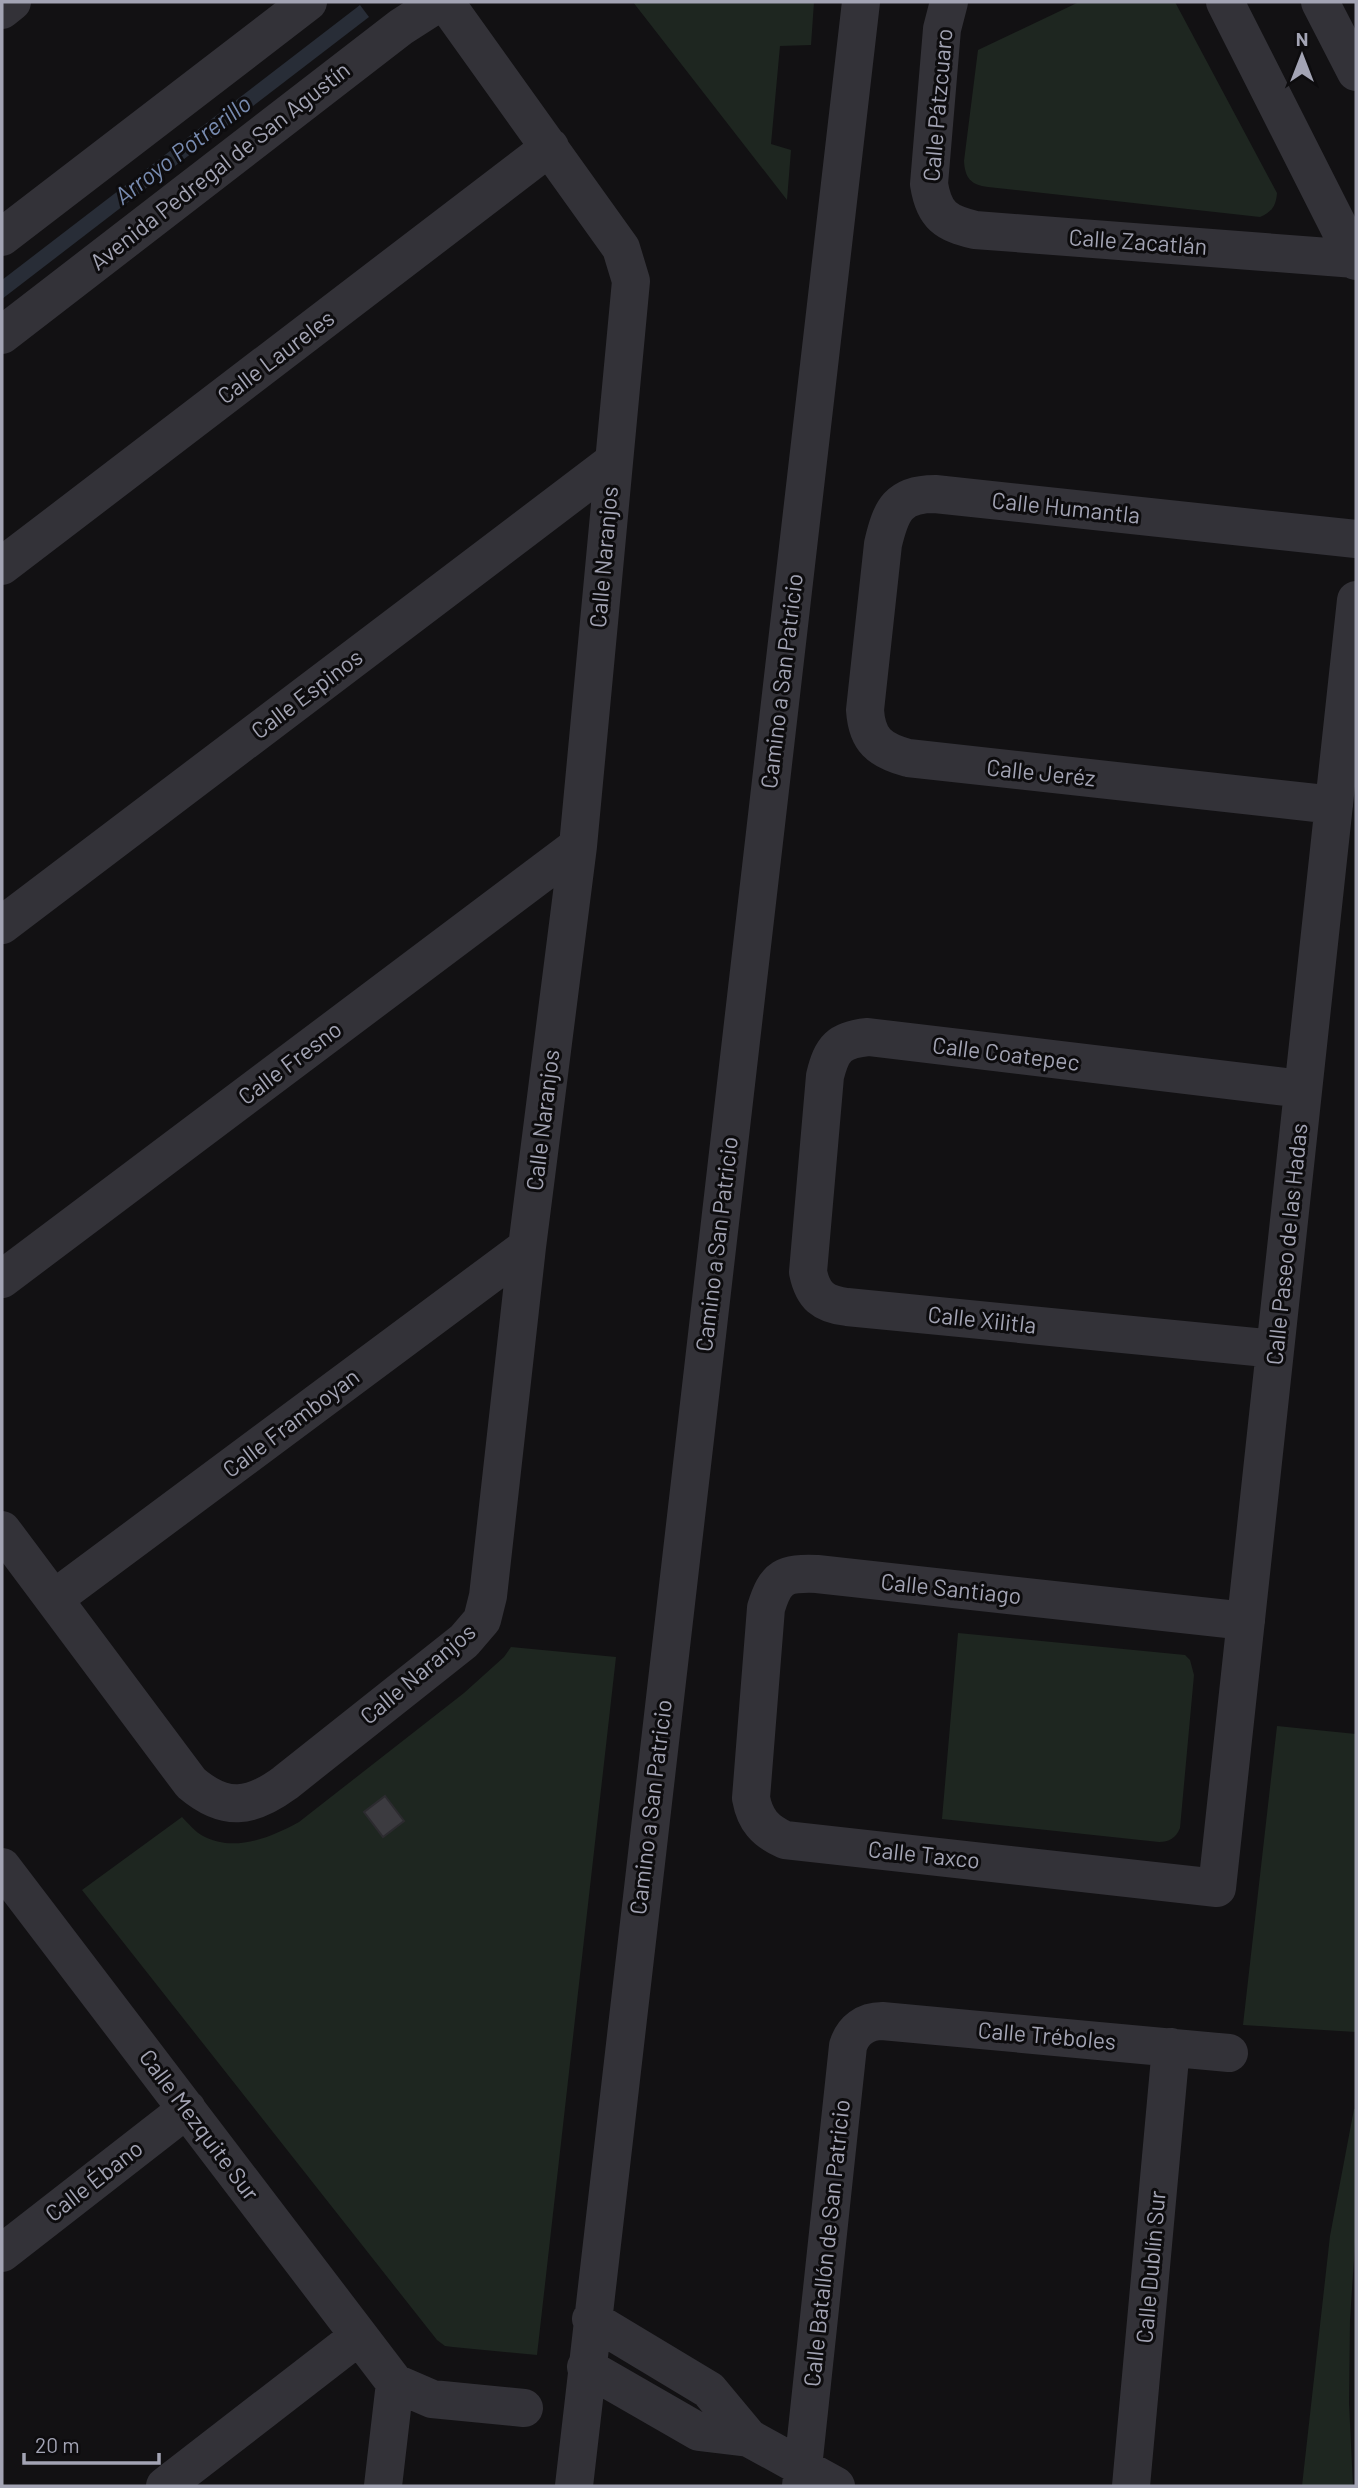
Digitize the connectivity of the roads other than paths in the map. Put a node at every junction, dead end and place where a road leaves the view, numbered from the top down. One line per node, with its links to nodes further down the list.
1 (12, 2): 8 (street)
2 (308, 2): 12 (street)
3 (442, 2): 10 (street, Calle Naranjos); 14 (street, Avenida Pedregal de San Agustín)
4 (861, 2): 39 (street, Camino a San Patricio)
5 (1225, 2): 13 (street)
6 (1320, 2): 9 (street)
7 (953, 4): 11 (street, Calle Pátzcuaro)
8 (2, 10)
9 (1356, 72)
10 (550, 147): 15 (street, Calle Naranjos); 17 (street, Calle Laureles)
11 (932, 202): 13 (street, Calle Zacatlán)
12 (2, 237)
13 (1355, 260)
14 (2, 335)
15 (613, 462): 21 (street, Calle Naranjos); 22 (street, Calle Espinos)
16 (1356, 539): 19 (street, Calle Humantla)
17 (2, 566)
18 (1356, 600): 20 (street, Calle Paseo de las Hadas)
19 (874, 621): 20 (street, Calle Jeréz)
20 (1334, 805): 23 (street, Calle Paseo de las Hadas)
21 (578, 846): 25 (street, Calle Naranjos); 26 (street, Calle Fresno)
22 (2, 925)
23 (1303, 1089): 24 (street, Calle Coatepec); 27 (street, Calle Paseo de las Hadas)
24 (817, 1172): 27 (street, Calle Xilitla)
25 (527, 1247): 29 (street, Calle Framboyan); 29 (street, Calle Naranjos)
26 (2, 1279)
27 (1275, 1349): 30 (street, Calle Paseo de las Hadas)
28 (2, 1530): 29 (street, Calle Naranjos)
29 (55, 1598)
30 (1246, 1621): 31 (street, Calle Santiago); 33 (street, Calle Paseo de las Hadas)
31 (758, 1700): 33 (street, Calle Taxco)
32 (6, 1883): 37 (street, Calle Mezquite Sur)
33 (1217, 1888)
34 (865, 2024): 35 (street, Calle Tréboles); 45 (street, Calle Batallón de San Patricio)
35 (1171, 2047): 36 (street, Calle Tréboles); 49 (street, Calle Dublín Sur)
36 (1229, 2053)
37 (187, 2109): 38 (street, Calle Ébano); 40 (street, Calle Mezquite Sur)
38 (2, 2253)
39 (591, 2319): 41 (street, Camino a San Patricio); 44 (street, Calle Batallón de San Patricio)
40 (359, 2336): 42 (street, Calle Mezquite Sur); 46 (street)
41 (586, 2367): 44 (street, Calle Batallón de San Patricio); 48 (street, Camino a San Patricio)
42 (395, 2383): 43 (street); 47 (street)
43 (524, 2408)
44 (749, 2438): 45 (street, Calle Batallón de San Patricio)
45 (813, 2481)
46 (165, 2486)
47 (383, 2486)
48 (573, 2486)
49 (1130, 2486)

